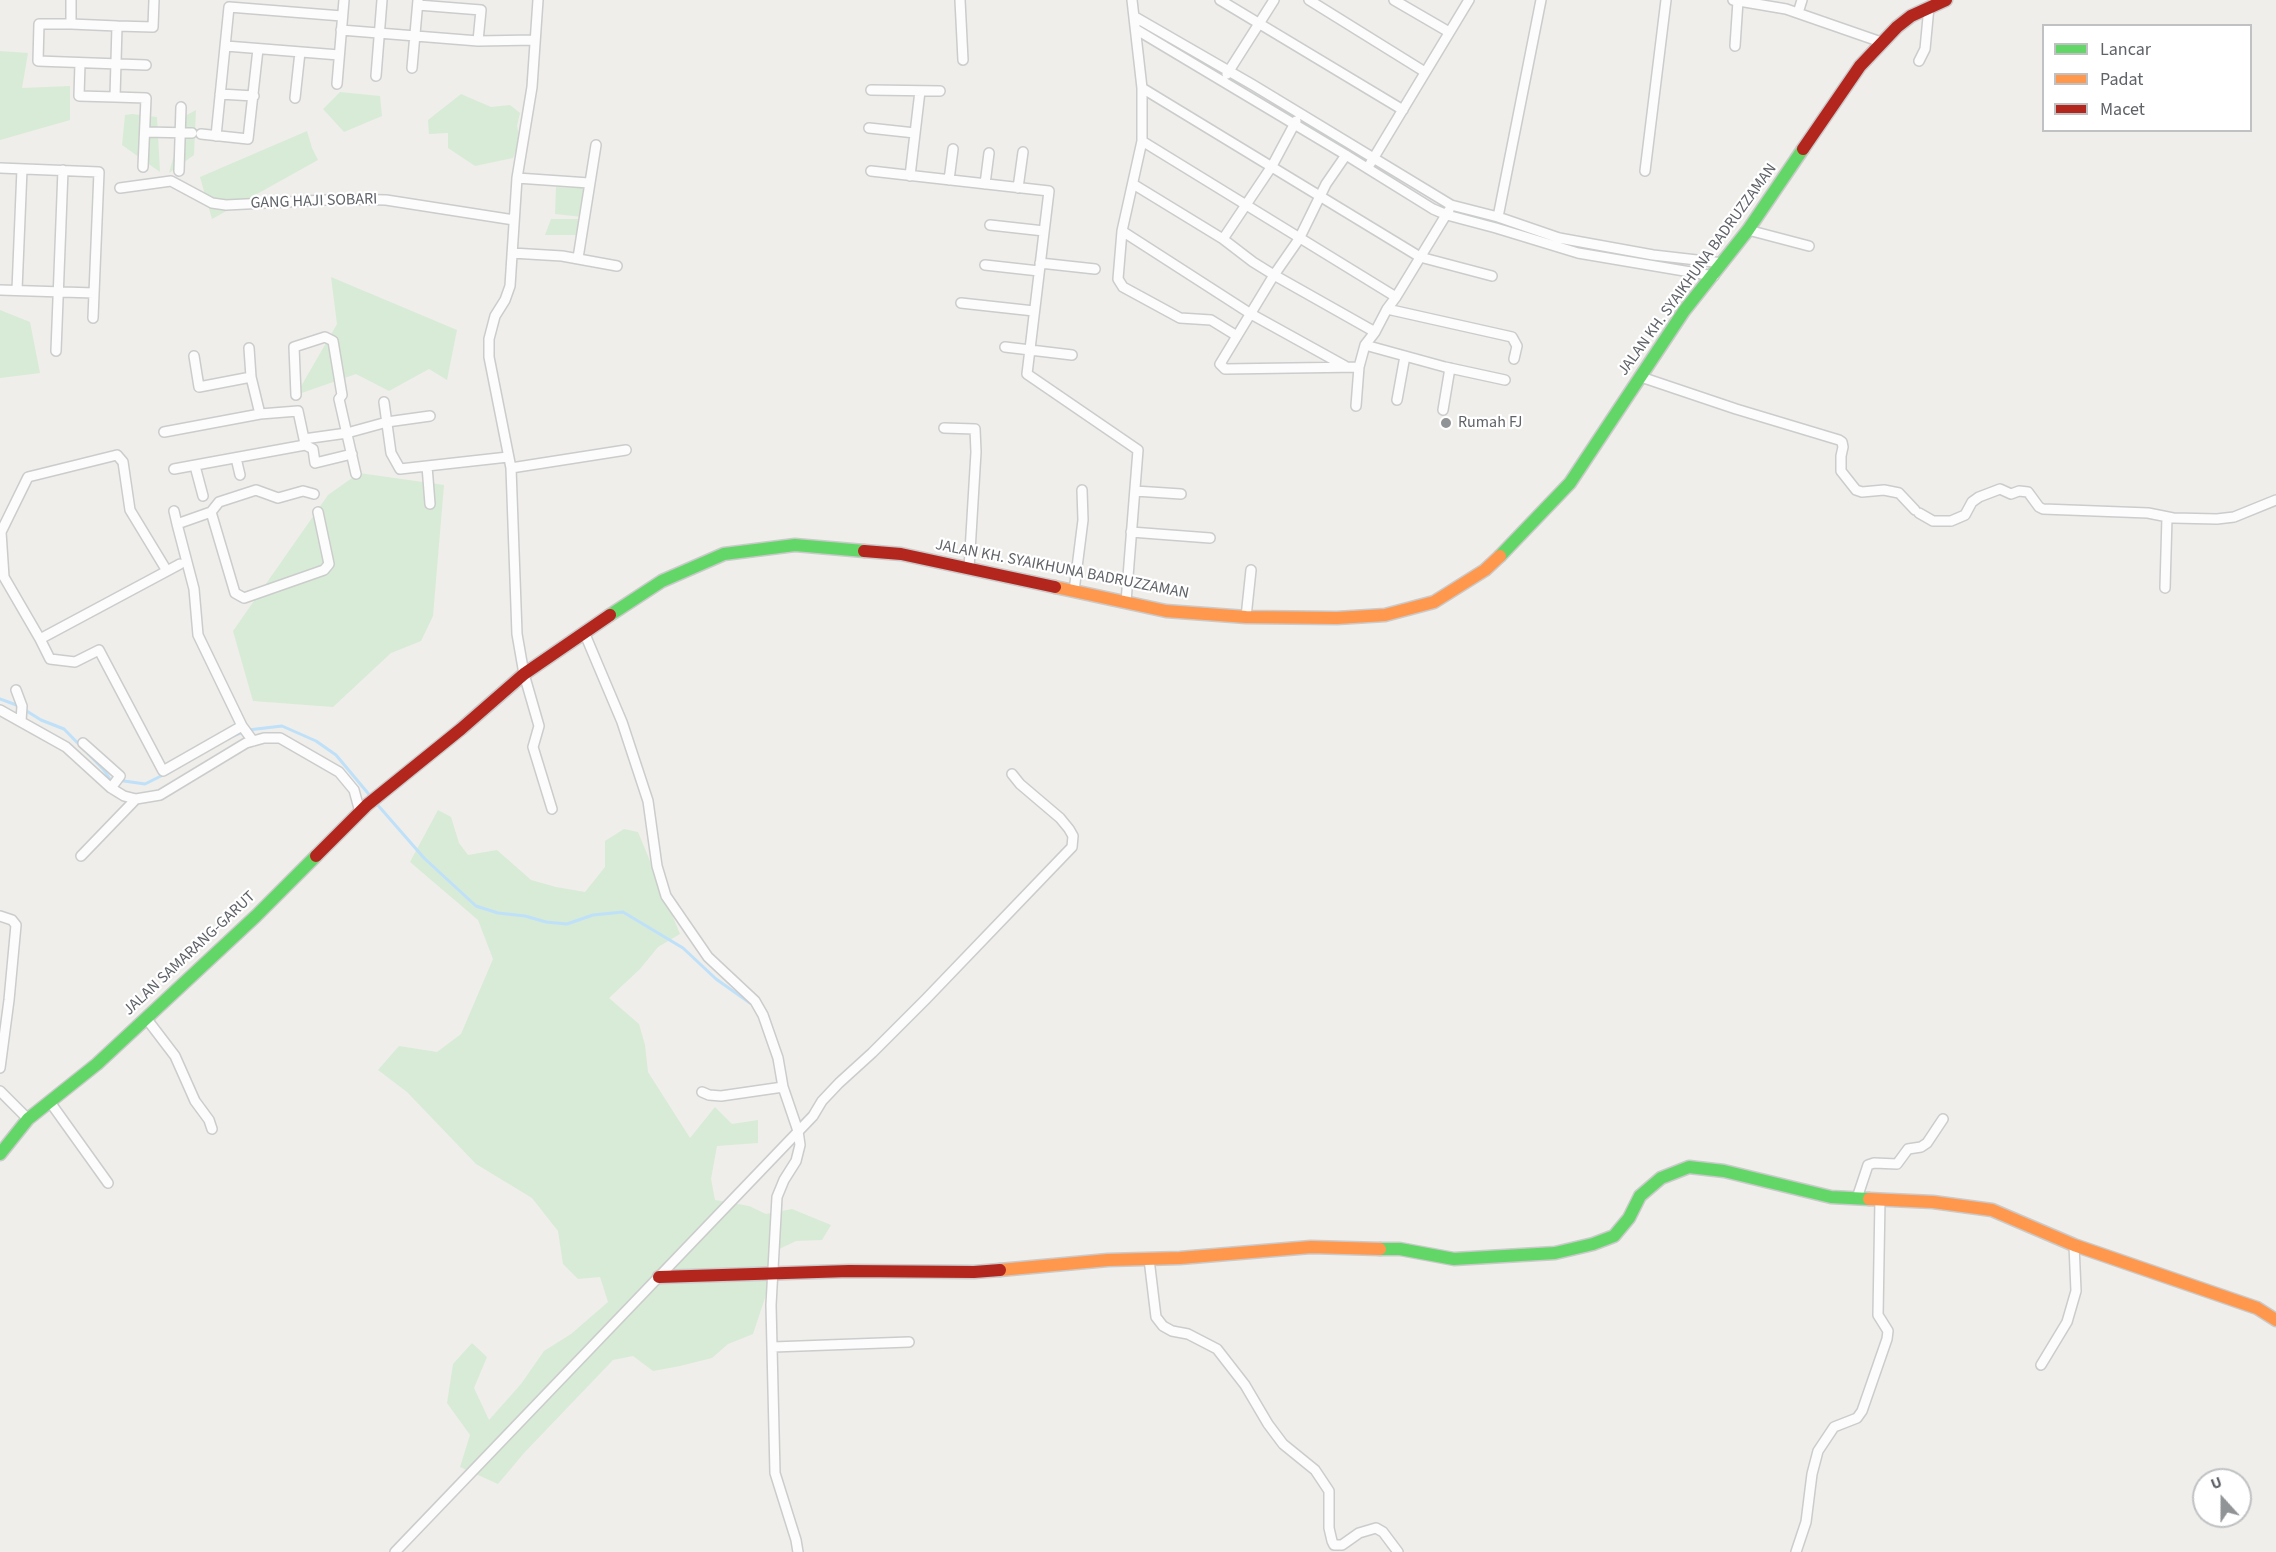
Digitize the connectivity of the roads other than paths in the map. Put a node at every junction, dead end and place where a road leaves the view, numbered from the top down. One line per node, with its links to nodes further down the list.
1 (71, 0): 24 (street)
2 (154, 0): 25 (street)
3 (344, 0): 21 (street)
4 (382, 0): 29 (street)
5 (538, 0): 31 (street)
6 (960, 0): 39 (street)
7 (1132, 0): 22 (street)
8 (1220, 0): 23 (street)
9 (1274, 0): 23 (street)
10 (1309, 0): 46 (street)
11 (1394, 0): 28 (street)
12 (1469, 0): 28 (street)
13 (1541, 0): 95 (street)
14 (1666, 0): 82 (street)
15 (1735, 0): 20 (street); 35 (street)
16 (1802, 0): 20 (street)
17 (1946, 0): 19 (main road, JALAN KH. SYAIKHUNA BADRUZZAMAN)
18 (418, 3): 30 (street); 32 (street)
19 (1929, 7): 33 (main road, JALAN KH. SYAIKHUNA BADRUZZAMAN); 40 (street)
20 (1798, 13): 33 (street)
21 (342, 16): 26 (street); 34 (street)
22 (1135, 17): 27 (street); 45 (street)
23 (1259, 23): 45 (street); 59 (street)
24 (70, 24): 25 (street); 41 (street)
25 (117, 26): 42 (street)
26 (341, 30): 29 (street); 38 (street)
27 (1137, 30): 48 (street); 50 (street)
28 (1449, 32): 46 (street)
29 (379, 33): 30 (street); 47 (street)
30 (415, 36): 32 (street); 44 (street)
31 (535, 40): 32 (street); 84 (street)
32 (478, 41)
33 (1881, 42): 98 (main road, JALAN KH. SYAIKHUNA BADRUZZAMAN)
34 (226, 46): 36 (street); 54 (street)
35 (1735, 46)
36 (258, 49): 37 (street); 55 (street)
37 (300, 52): 38 (street); 57 (street)
38 (339, 55): 49 (street)
39 (963, 60)
40 (1919, 61)
41 (80, 63): 42 (street); 56 (street)
42 (116, 64): 43 (street); 56 (street)
43 (146, 65)
44 (412, 68)
45 (1230, 71): 48 (street); 60 (street)
46 (1425, 72): 59 (street)
47 (376, 76)
48 (1221, 80): 61 (street)
49 (337, 84)
50 (1142, 88): 67 (street); 74 (street)
51 (871, 90): 52 (street)
52 (920, 91): 53 (street); 65 (street)
53 (940, 92)
54 (220, 94): 55 (street); 66 (street)
55 (254, 96): 66 (street)
56 (115, 97): 63 (street)
57 (296, 98)
58 (181, 107): 64 (street)
59 (1403, 110): 73 (street)
60 (1299, 114): 61 (street); 73 (street)
61 (1295, 124): 72 (street); 74 (street)
62 (869, 128): 65 (street)
63 (145, 132): 64 (street); 75 (street)
64 (180, 133): 66 (street); 80 (street)
65 (915, 133): 83 (street)
66 (216, 136)
67 (1142, 141): 88 (street); 92 (street)
68 (596, 144): 86 (street)
69 (953, 149): 85 (street)
70 (1023, 152): 90 (street)
71 (989, 153): 87 (street)
72 (1346, 155): 78 (street); 91 (street)
73 (1373, 159): 78 (street); 93 (street)
74 (1272, 166): 91 (street); 92 (street)
75 (143, 167)
76 (0, 168): 77 (street)
77 (22, 169): 79 (street); 116 (street)
78 (1367, 169): 94 (street)
79 (63, 170): 117 (street); 118 (street)
80 (179, 171)
81 (871, 171): 83 (street)
82 (1645, 171)
83 (910, 176): 85 (street)
84 (517, 178): 86 (street); 96 (street)
85 (950, 180): 87 (street)
86 (589, 183): 106 (street)
87 (985, 184): 90 (street)
88 (1133, 184): 100 (street); 101 (street)
89 (120, 188): 96 (street, GANG HAJI SOBARI)
90 (1018, 188): 99 (street)
91 (1320, 195): 102 (street); 105 (street)
92 (1246, 206): 101 (street); 102 (street)
93 (1451, 206): 94 (street); 95 (street)
94 (1447, 215): 105 (street); 114 (street)
95 (1497, 217): 107 (street)
96 (514, 220): 104 (street)
97 (990, 225): 99 (street)
98 (1748, 230): 103 (street); 107 (main road, JALAN KH. SYAIKHUNA BADRUZZAMAN)
99 (1044, 231): 110 (street)
100 (1122, 231): 123 (street); 126 (street)
101 (1223, 239): 112 (street)
102 (1299, 239): 112 (street); 119 (street)
103 (1809, 246)
104 (512, 253): 106 (street); 156 (street)
105 (1420, 257): 113 (street); 119 (street)
106 (578, 258): 109 (street)
107 (1723, 263): 114 (main road, JALAN KH. SYAIKHUNA BADRUZZAMAN)
108 (985, 265): 110 (street)
109 (617, 266)
110 (1040, 267): 111 (street); 122 (street)
111 (1095, 269)
112 (1274, 275): 123 (street); 125 (street)
113 (1492, 276)
114 (1714, 276): 140 (main road, JALAN KH. SYAIKHUNA BADRUZZAMAN)
115 (0, 290): 116 (street)
116 (17, 290): 117 (street)
117 (59, 291): 118 (street); 131 (street)
118 (94, 293): 124 (street)
119 (1395, 297): 121 (street)
120 (961, 303): 122 (street)
121 (1387, 309): 125 (street); 135 (street)
122 (1034, 311): 130 (street)
123 (1251, 314): 126 (street); 136 (street)
124 (93, 318)
125 (1375, 332): 127 (street)
126 (1236, 336): 136 (street)
127 (1365, 345): 134 (street); 137 (street)
128 (1005, 347): 130 (street)
129 (249, 348): 139 (street)
130 (1030, 350): 132 (street); 165 (street)
131 (56, 351)
132 (1072, 355)
133 (194, 356): 139 (street)
134 (1406, 356): 138 (street); 142 (street)
135 (1514, 359)
136 (1347, 367): 137 (street)
137 (1359, 367): 144 (street)
138 (1450, 368): 141 (street); 145 (street)
139 (252, 377): 147 (street)
140 (1641, 377): 174 (street); 185 (main road, JALAN KH. SYAIKHUNA BADRUZZAMAN)
141 (1505, 380)
142 (1397, 400)
143 (384, 402): 149 (street)
144 (1356, 406)
145 (1443, 410)
146 (298, 411): 147 (street); 152 (street); 153 (street)
147 (260, 414): 151 (street)
148 (430, 416): 149 (street)
149 (387, 422): 152 (street); 159 (street)
150 (944, 428): 179 (street)
151 (164, 432)
152 (347, 433): 153 (street); 155 (street)
153 (304, 442): 155 (street); 157 (street)
154 (626, 450): 160 (street)
155 (352, 454): 162 (street)
156 (508, 457): 159 (street); 160 (street)
157 (236, 458): 158 (street); 163 (street)
158 (195, 466): 161 (street); 168 (street)
159 (427, 466): 170 (street)
160 (511, 468): 188 (street)
161 (174, 469)
162 (356, 474)
163 (240, 476)
164 (1082, 490): 183 (street)
165 (1135, 491): 167 (street); 176 (street)
166 (314, 494): 172 (street)
167 (1182, 494)
168 (203, 496)
169 (2276, 500): 174 (street)
170 (430, 504)
171 (174, 511): 175 (street)
172 (211, 512): 173 (street); 175 (street)
173 (318, 512)
174 (2167, 517): 182 (street)
175 (177, 524): 192 (street)
176 (1131, 532): 177 (street); 184 (street)
177 (1210, 538)
178 (180, 564): 181 (street)
179 (969, 568): 183 (main road, JALAN KH. SYAIKHUNA BADRUZZAMAN); 186 (main road, JALAN KH. SYAIKHUNA BADRUZZAMAN)
180 (1251, 570): 185 (street)
181 (166, 571): 187 (street); 187 (street)
182 (2165, 588)
183 (1074, 591): 184 (main road, JALAN KH. SYAIKHUNA BADRUZZAMAN)
184 (1126, 602): 185 (main road, JALAN KH. SYAIKHUNA BADRUZZAMAN)
185 (1246, 616)
186 (584, 632): 188 (main road, JALAN KH. SYAIKHUNA BADRUZZAMAN); 205 (street)
187 (40, 639): 192 (street)
188 (524, 674): 197 (main road, JALAN KH. SYAIKHUNA BADRUZZAMAN); 200 (street)
189 (16, 690): 191 (street)
190 (0, 710): 191 (street)
191 (21, 714): 196 (street)
192 (242, 726): 193 (street)
193 (251, 740): 198 (street); 199 (street)
194 (83, 743): 196 (street)
195 (1012, 774): 212 (street)
196 (115, 783): 198 (street)
197 (389, 786): 199 (main road, JALAN SAMARANG-GARUT)
198 (136, 799): 201 (street)
199 (363, 808): 203 (main road, JALAN SAMARANG-GARUT)
200 (552, 808)
201 (81, 856)
202 (0, 916): 204 (street)
203 (146, 1018): 208 (main road, JALAN SAMARANG-GARUT); 211 (street)
204 (0, 1068)
205 (783, 1087): 207 (street); 212 (street)
206 (0, 1091): 209 (street)
207 (702, 1092)
208 (50, 1102): 209 (main road, JALAN SAMARANG-GARUT); 214 (street)
209 (28, 1119): 213 (main road, JALAN SAMARANG-GARUT)
210 (1943, 1119): 215 (street)
211 (212, 1130)
212 (798, 1131): 219 (street); 220 (street)
213 (0, 1154)
214 (108, 1183)
215 (1857, 1198): 216 (main road); 218 (main road)
216 (1880, 1199): 217 (main road); 228 (street)
217 (2074, 1245): 221 (main road); 224 (street)
218 (1149, 1259): 219 (main road); 227 (street)
219 (774, 1273): 220 (main road); 223 (street)
220 (659, 1277): 225 (street)
221 (2276, 1320)
222 (909, 1342): 223 (street)
223 (773, 1347): 226 (street)
224 (2041, 1365)
225 (395, 1552)
226 (798, 1552)
227 (1398, 1552)
228 (1796, 1552)

